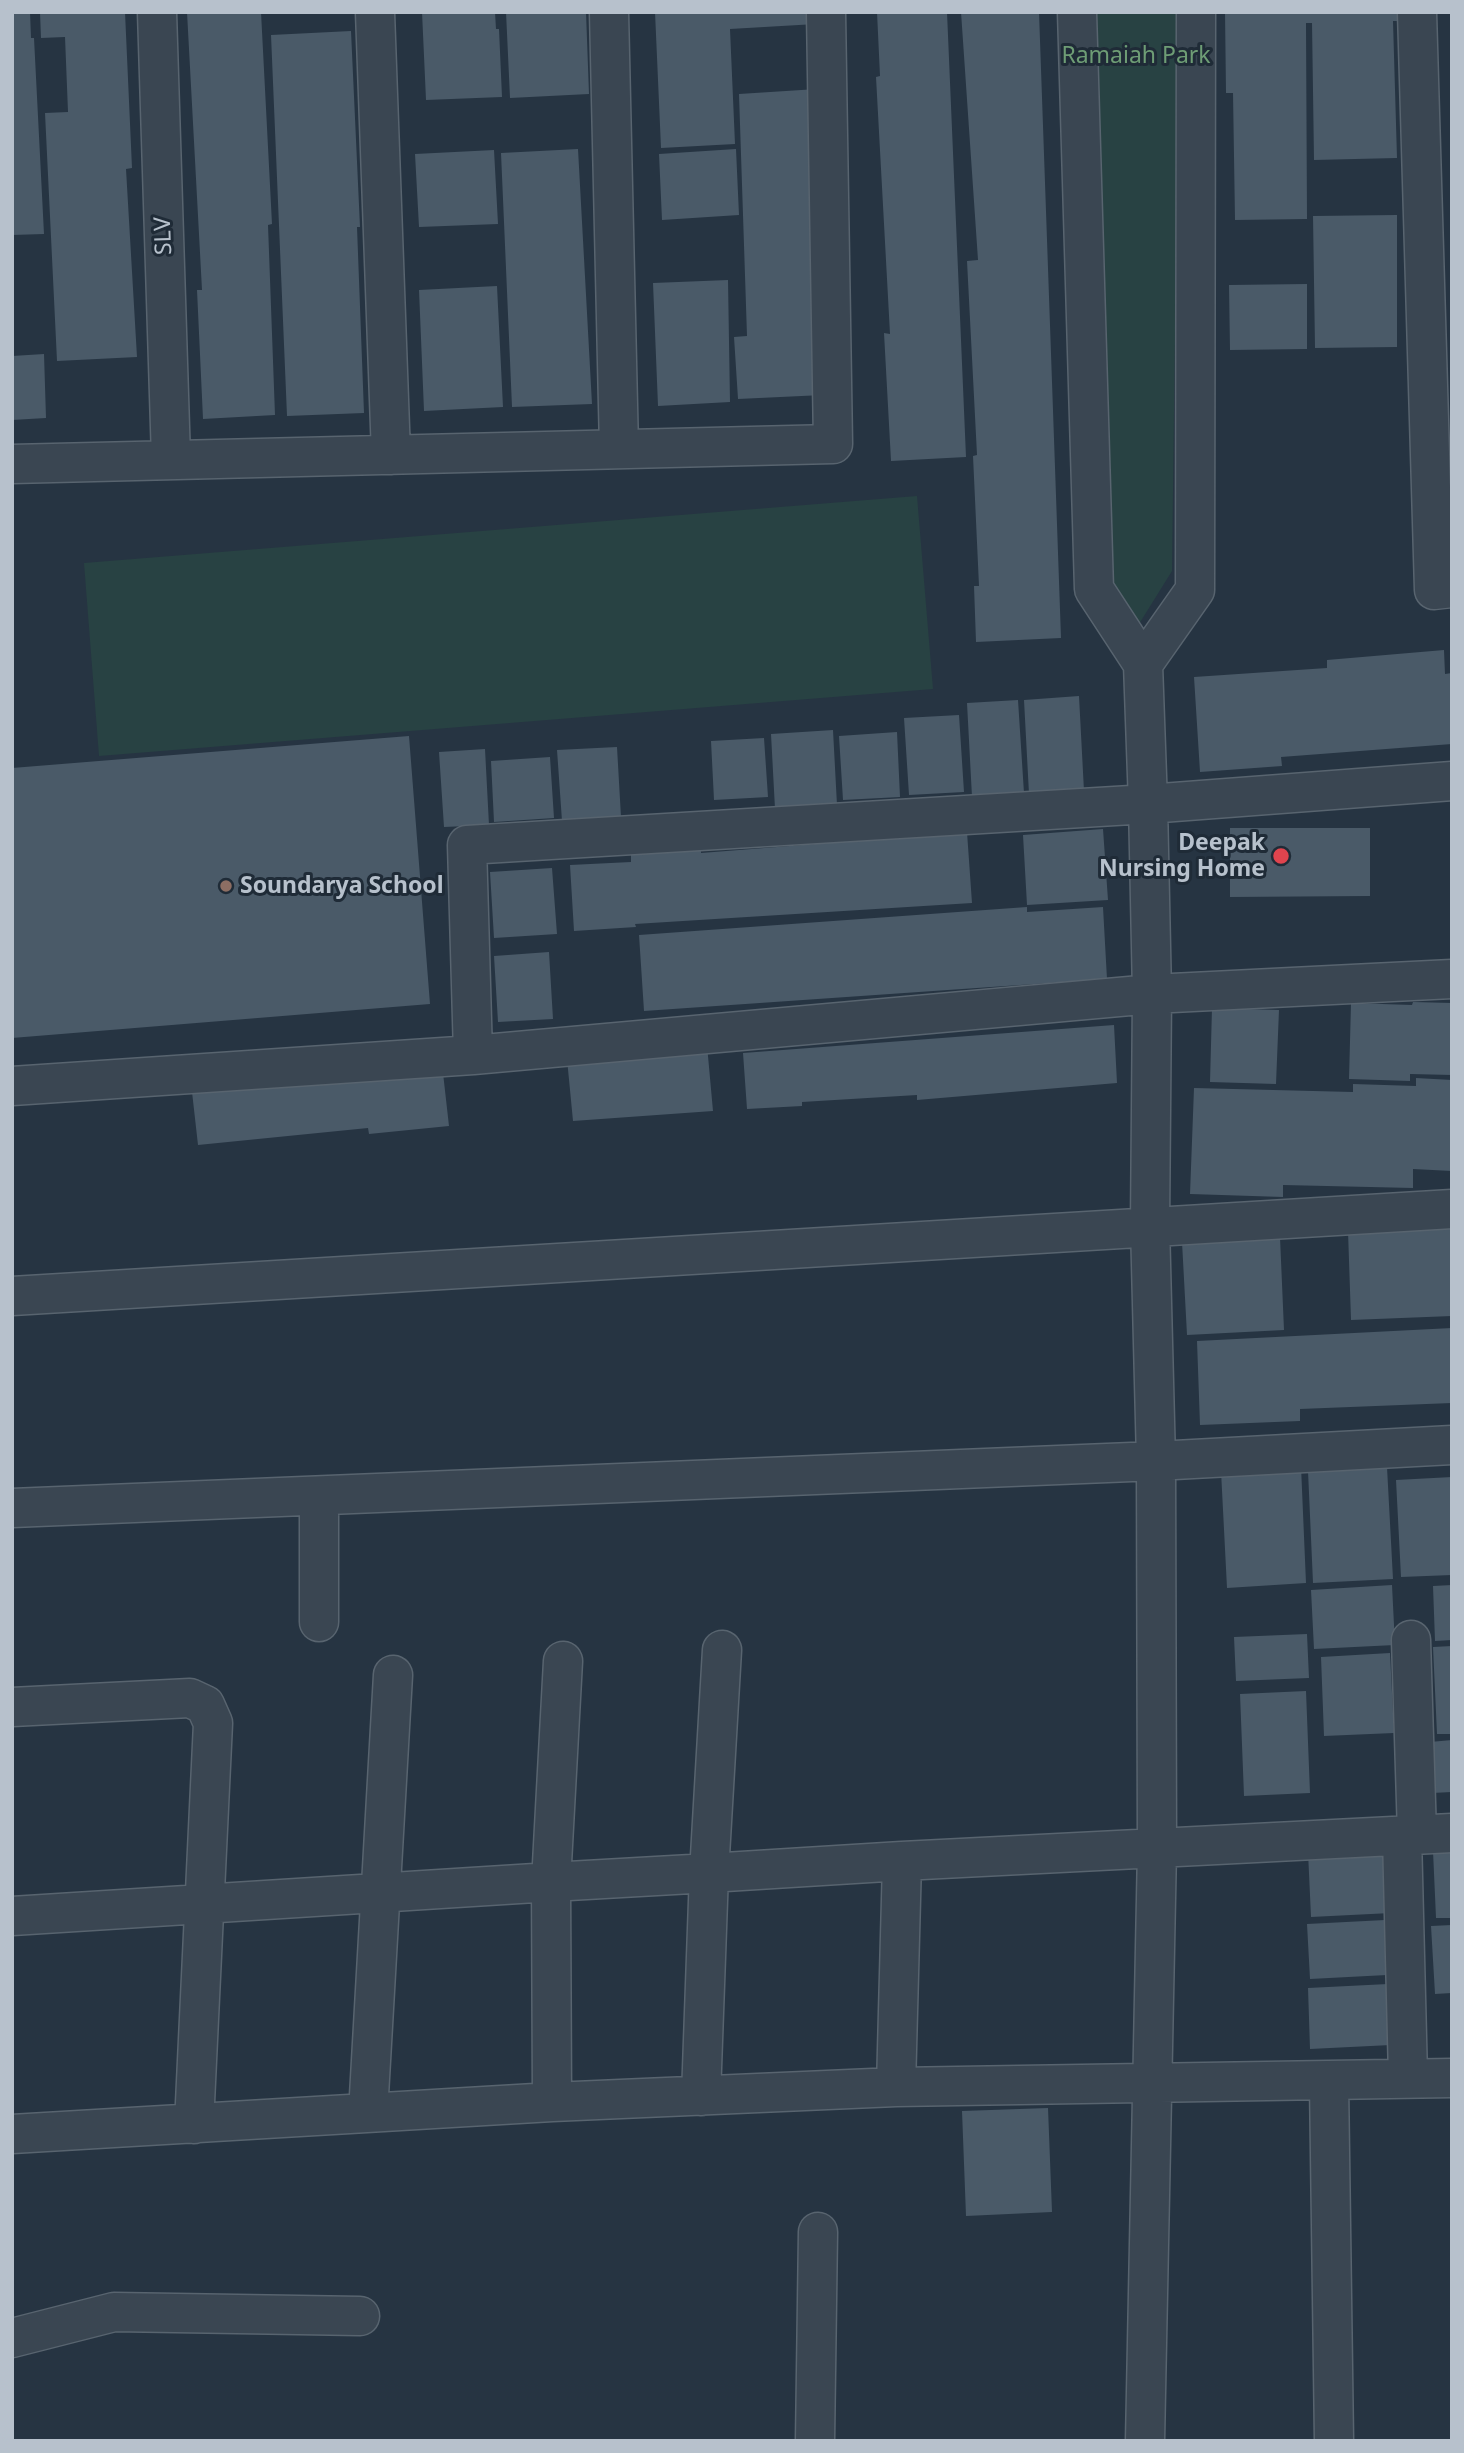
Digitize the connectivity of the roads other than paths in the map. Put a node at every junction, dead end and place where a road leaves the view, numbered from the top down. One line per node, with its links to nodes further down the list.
1 (157, 12): 10 (street, SLV)
2 (375, 12): 9 (street)
3 (609, 12): 8 (street)
4 (826, 12): 8 (street)
5 (1076, 12): 13 (street)
6 (1196, 12): 13 (street)
7 (1417, 12): 12 (street)
8 (618, 449): 9 (street)
9 (391, 454): 10 (street)
10 (171, 459): 11 (street)
11 (12, 464)
12 (1452, 588)
13 (1143, 664): 15 (street)
14 (1452, 780): 15 (street)
15 (1147, 804): 17 (street); 18 (street)
16 (1452, 979): 17 (street)
17 (1152, 994): 18 (street); 21 (street)
18 (473, 1055): 19 (street)
19 (12, 1086)
20 (1452, 1209): 21 (street)
21 (1150, 1225): 22 (street); 24 (street)
22 (12, 1296)
23 (1452, 1445): 24 (street)
24 (1156, 1461): 25 (street); 34 (street)
25 (319, 1496): 26 (street); 27 (street)
26 (12, 1508)
27 (319, 1622)
28 (1411, 1640): 33 (street)
29 (722, 1650): 36 (street)
30 (563, 1661): 37 (street)
31 (393, 1675): 38 (street)
32 (12, 1707): 39 (street)
33 (1424, 1835): 34 (street); 41 (street)
34 (1157, 1849): 35 (street); 43 (street)
35 (902, 1861): 36 (street); 45 (street)
36 (709, 1873): 37 (street); 46 (street)
37 (551, 1882): 38 (street); 47 (street)
38 (381, 1892): 39 (street); 48 (street)
39 (205, 1901): 40 (street); 49 (street)
40 (12, 1916)
41 (1408, 2077): 42 (street); 44 (street)
42 (1452, 2078)
43 (1154, 2082): 44 (street); 45 (street); 55 (street)
44 (1329, 2082): 56 (street)
45 (896, 2087): 46 (street)
46 (701, 2096): 47 (street)
47 (552, 2102): 48 (street)
48 (368, 2113): 49 (street)
49 (194, 2124): 50 (street)
50 (12, 2134)
51 (818, 2232): 54 (street)
52 (360, 2316): 53 (street)
53 (12, 2338)
54 (815, 2441)
55 (1145, 2441)
56 (1334, 2441)

